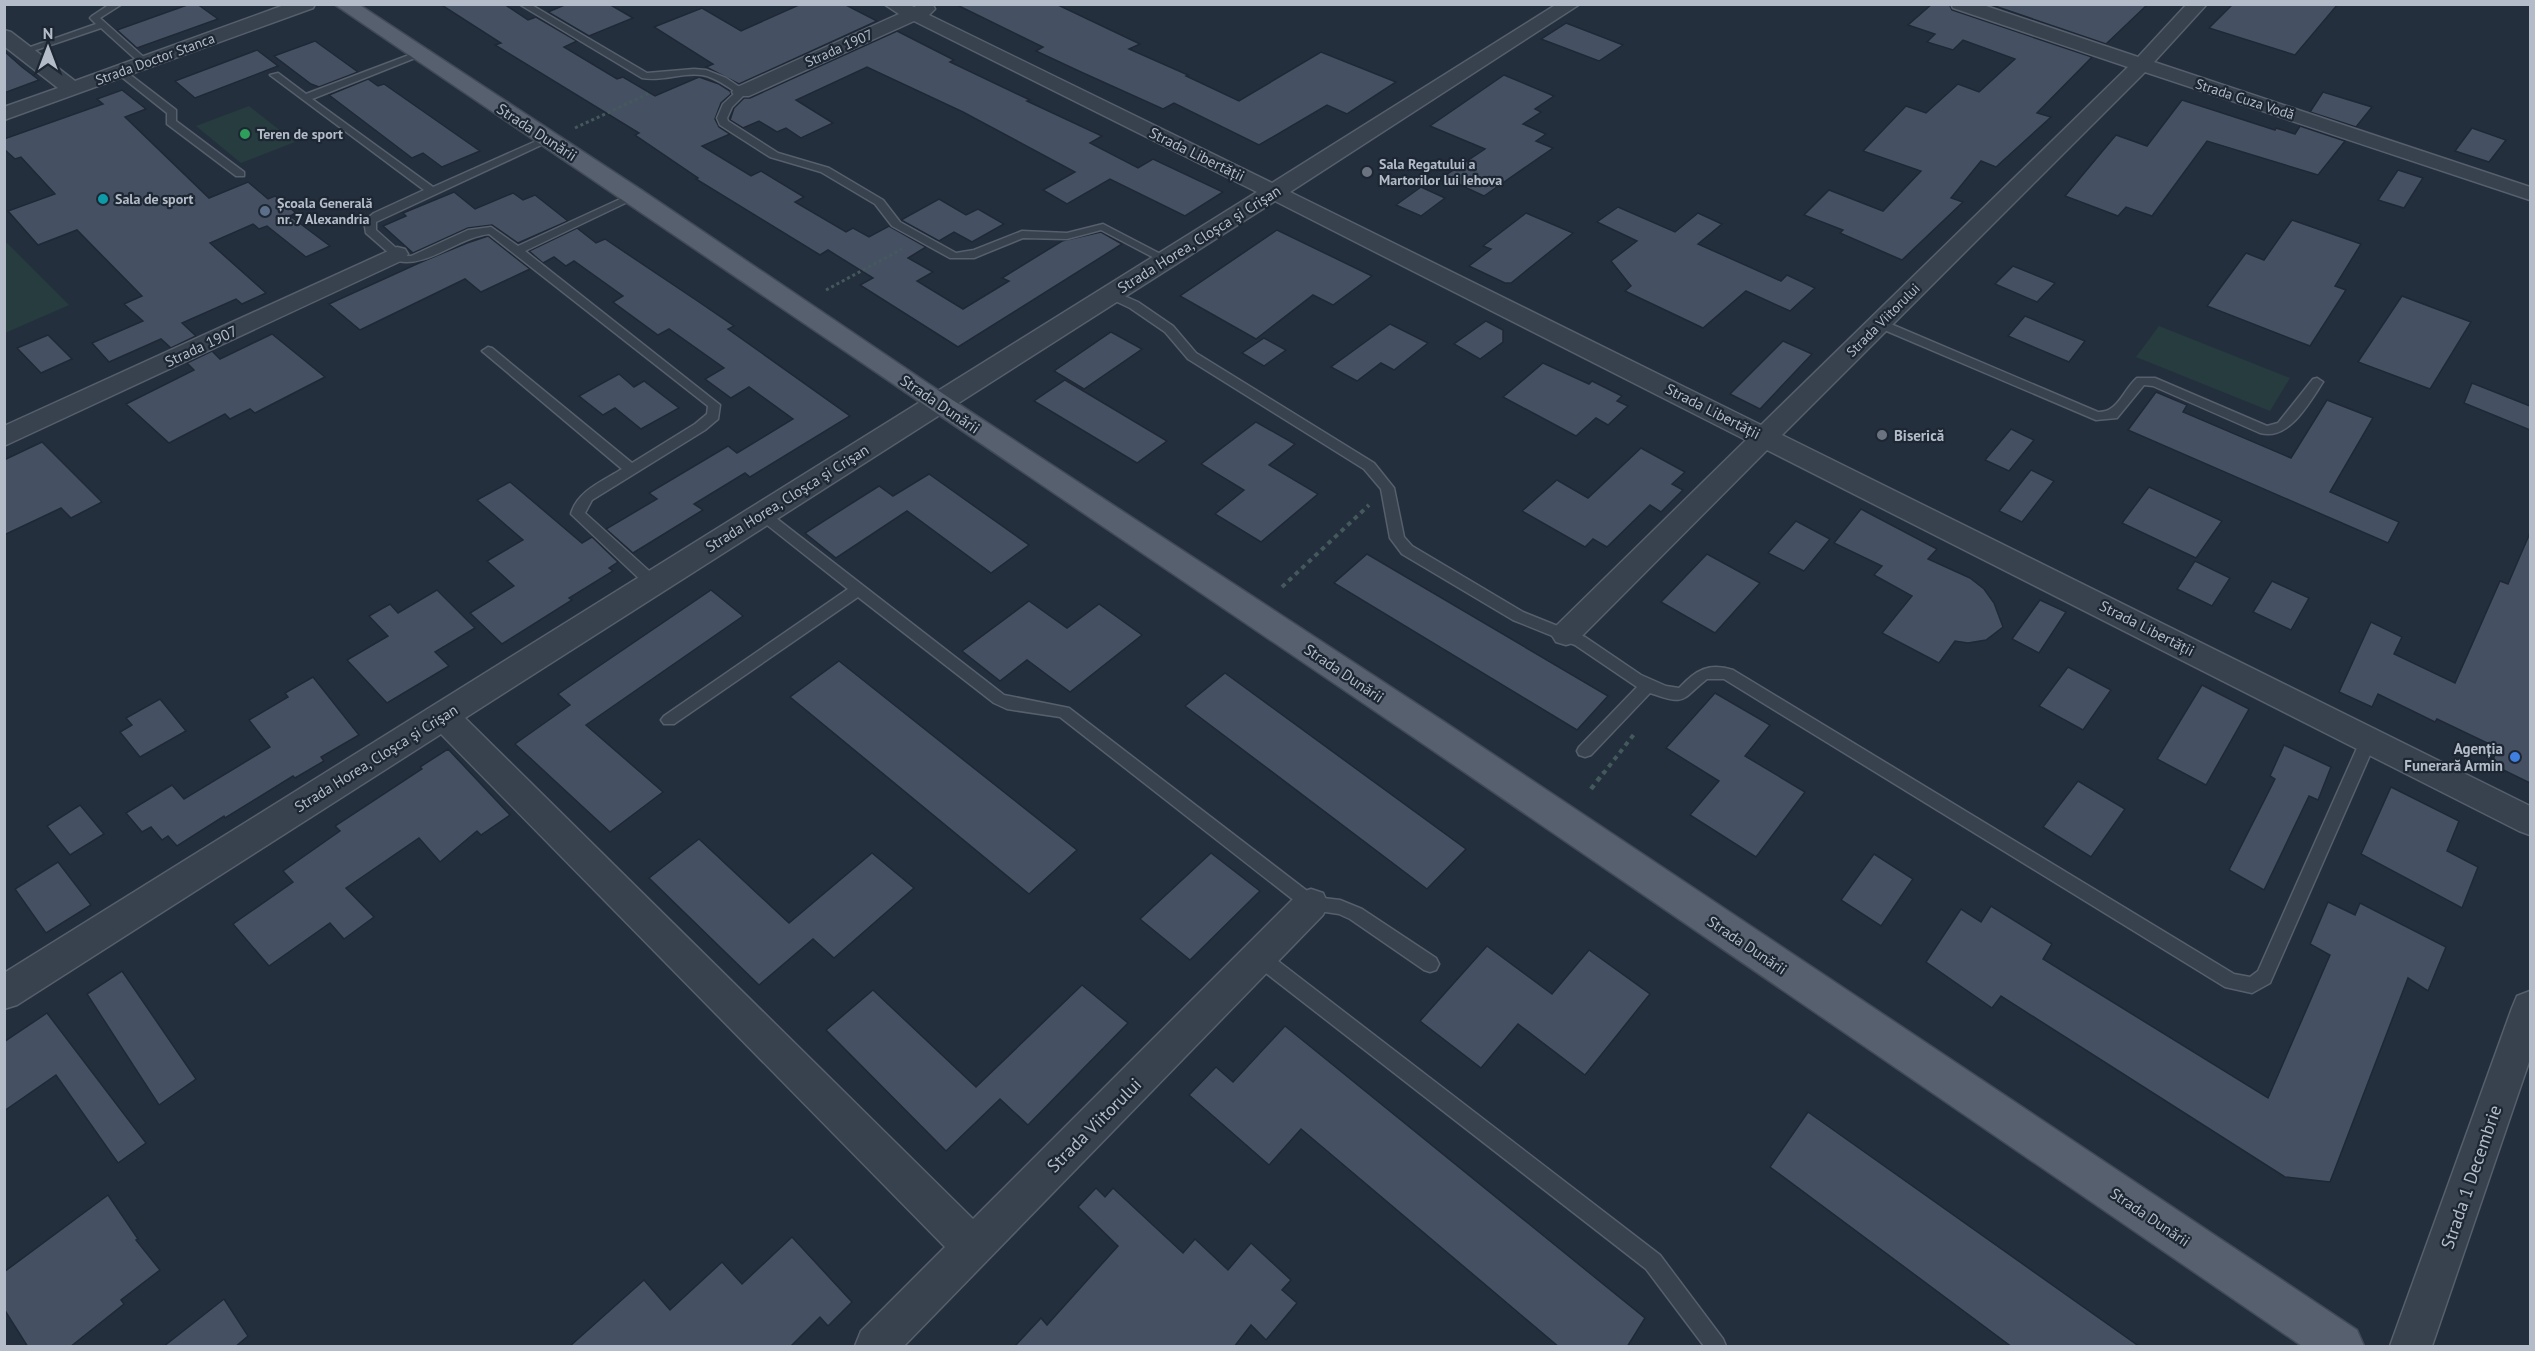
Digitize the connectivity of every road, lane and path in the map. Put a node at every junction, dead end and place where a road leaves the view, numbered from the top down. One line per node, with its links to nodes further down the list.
1 (118, 4): 10 (lane)
2 (306, 4): 14 (street, Strada Doctor Stanca)
3 (344, 4): 13 (main road, Strada Dunării)
4 (523, 4): 18 (lane)
5 (936, 4): 9 (street, Strada 1907)
6 (1571, 4): 26 (street, Strada Horea, Cloşca şi Crişan)
7 (1960, 4): 15 (street, Strada Cuza Vodă)
8 (2198, 4): 15 (street, Strada Viitorului)
9 (903, 10): 20 (street, Strada 1907); 26 (street, Strada Libertății)
10 (101, 25): 12 (lane); 14 (lane)
11 (4, 36): 12 (street)
12 (24, 51): 19 (street)
13 (420, 54): 21 (lane); 23 (main road, Strada Dunării)
14 (145, 63): 16 (street, Strada Doctor Stanca)
15 (2141, 65): 27 (street, Strada Cuza Vodă); 35 (street, Strada Viitorului)
16 (121, 72): 19 (street, Strada Doctor Stanca); 24 (lane)
17 (275, 75): 21 (lane)
18 (658, 76): 20 (lane); 23 (path)
19 (72, 89): 22 (street, Strada Doctor Stanca)
20 (742, 92): 29 (lane)
21 (305, 98): 25 (lane)
22 (4, 114)
23 (561, 134): 25 (lane); 28 (main road, Strada Dunării)
24 (240, 174)
25 (432, 191): 31 (lane)
26 (1274, 192): 32 (street, Strada Horea, Cloşca şi Crişan); 39 (street, Strada Libertății)
27 (2530, 194)
28 (634, 196): 30 (lane); 38 (main road, Strada Dunării)
29 (921, 238): 32 (lane); 33 (path)
30 (518, 250): 31 (lane); 41 (lane)
31 (397, 254): 40 (street, Strada 1907)
32 (1166, 260): 34 (street, Strada Horea, Cloşca şi Crişan)
33 (826, 290)
34 (1111, 294): 38 (street, Strada Horea, Cloşca şi Crişan); 42 (lane)
35 (1879, 323): 37 (lane); 39 (street, Strada Viitorului)
36 (488, 351): 41 (lane)
37 (2318, 382)
38 (938, 403): 43 (street, Strada Horea, Cloşca şi Crişan); 64 (main road, Strada Dunării)
39 (1764, 436): 47 (street, Strada Viitorului); 52 (street, Strada Libertății)
40 (4, 437)
41 (631, 470): 44 (lane)
42 (1388, 488): 45 (path); 47 (lane)
43 (762, 514): 44 (street, Strada Horea, Cloşca şi Crişan); 46 (lane)
44 (653, 583): 50 (street, Strada Horea, Cloşca şi Crişan)
45 (1282, 587)
46 (859, 589): 51 (lane); 56 (lane)
47 (1566, 634): 48 (lane)
48 (1647, 686): 49 (lane); 53 (lane)
49 (1666, 694): 52 (lane); 54 (path)
50 (443, 716): 59 (street, Strada Horea, Cloşca şi Crişan); 61 (street)
51 (669, 720)
52 (2368, 740): 55 (street, Strada Libertății)
53 (1585, 751)
54 (1591, 789)
55 (2530, 821)
56 (1311, 904): 57 (street, Strada Viitorului); 58 (lane)
57 (1259, 957): 61 (street, Strada Viitorului); 63 (lane)
58 (1430, 964)
59 (4, 993)
60 (2530, 1008): 65 (street, Strada 1 Decembrie)
61 (973, 1247): 62 (street, Strada Viitorului)
62 (876, 1347)
63 (1716, 1347)
64 (2341, 1347)
65 (2411, 1347)

